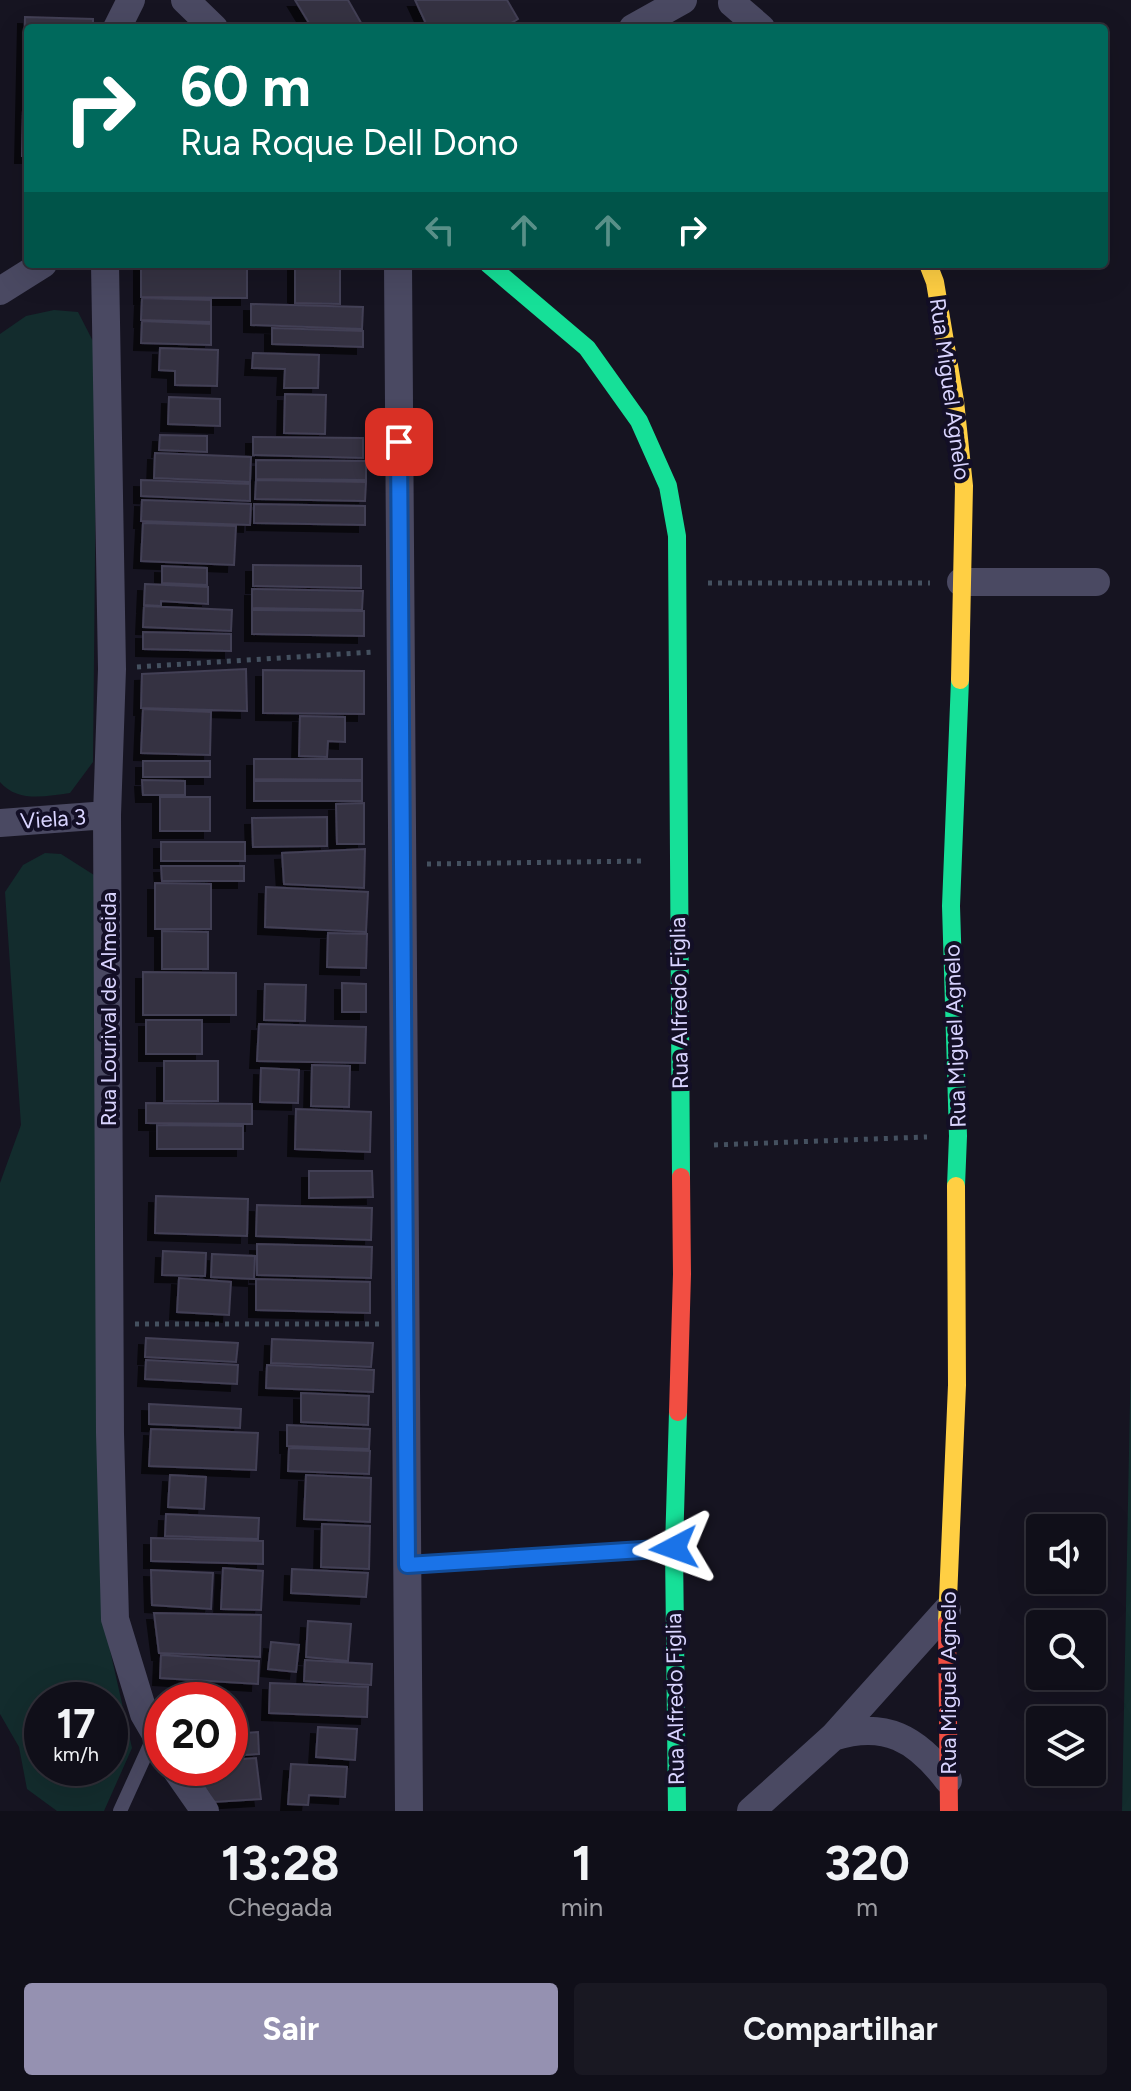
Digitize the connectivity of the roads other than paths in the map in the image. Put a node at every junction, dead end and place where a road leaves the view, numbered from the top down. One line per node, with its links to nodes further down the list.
1 (112, 0): 6 (street)
2 (131, 0): 7 (street)
3 (185, 0): 8 (street)
4 (683, 0): 9 (street)
5 (725, 1): 10 (street)
6 (115, 24)
7 (118, 24)
8 (210, 24)
9 (640, 24)
10 (756, 24)
11 (37, 268): 16 (street)
12 (105, 268): 19 (street, Rua Lourival de Almeida)
13 (398, 268): 22 (street)
14 (493, 268): 21 (street, Rua Alfredo Figlia)
15 (930, 268): 17 (street, Rua Miguel Agnelo)
16 (0, 291)
17 (961, 582): 18 (street); 23 (street, Rua Miguel Agnelo)
18 (1096, 582)
19 (107, 815): 20 (street, Viela 3); 24 (street, Rua Lourival de Almeida)
20 (0, 823)
21 (674, 1548): 22 (lane); 32 (street, Rua Alfredo Figlia)
22 (407, 1565): 31 (street)
23 (947, 1610): 25 (street); 27 (street, Rua Miguel Agnelo)
24 (144, 1714)
25 (833, 1737): 27 (street); 33 (street)
26 (144, 1767): 29 (lane)
27 (948, 1780): 34 (street, Rua Miguel Agnelo)
28 (188, 1786): 30 (street)
29 (120, 1811)
30 (205, 1811)
31 (409, 1811)
32 (677, 1811)
33 (751, 1811)
34 (949, 1811)

